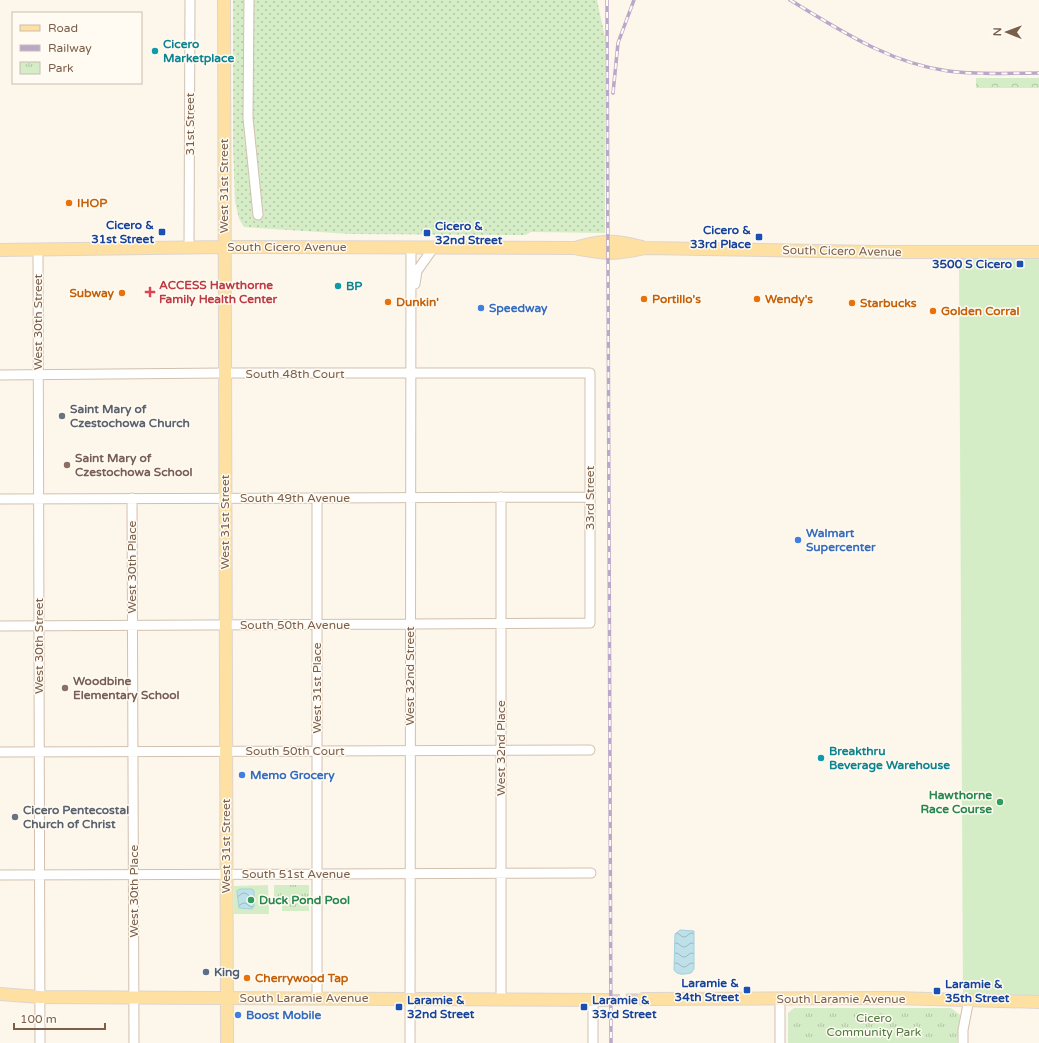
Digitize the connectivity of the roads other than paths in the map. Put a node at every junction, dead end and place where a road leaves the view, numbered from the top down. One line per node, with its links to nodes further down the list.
1 (190, 0): 5 (street, 31st Street)
2 (224, 0): 6 (main road, West 31st Street)
3 (249, 0): 4 (street)
4 (258, 215)
5 (189, 247): 6 (main road, South Cicero Avenue); 10 (main road, South Cicero Avenue)
6 (224, 247): 7 (main road, South Cicero Avenue); 13 (main road, West 31st Street)
7 (411, 247): 8 (main road, South Cicero Avenue); 12 (street, West 32nd Street)
8 (434, 247): 11 (main road, South Cicero Avenue); 12 (street, West 32nd Street)
9 (0, 250): 10 (main road, South Cicero Avenue)
10 (38, 250): 17 (street, West 30th Street)
11 (1039, 252)
12 (410, 309): 15 (street, West 32nd Street)
13 (224, 373): 15 (street, South 48th Court); 17 (street, South 48th Court); 22 (main road, West 31st Street)
14 (590, 373): 15 (street, South 48th Court); 20 (street, 33rd Street)
15 (409, 374): 18 (street, West 32nd Street)
16 (0, 375): 17 (street, South 48th Court)
17 (38, 375): 25 (street, West 30th Street)
18 (410, 497): 19 (street, South 49th Avenue); 23 (street, South 49th Avenue); 28 (street, West 32nd Street)
19 (501, 497): 20 (street, South 49th Avenue); 29 (street, West 32nd Place)
20 (590, 497): 26 (street, 33rd Street)
21 (132, 498): 22 (street, South 49th Avenue); 25 (street, South 49th Avenue); 30 (street, West 30th Place)
22 (225, 498): 23 (street, South 49th Avenue); 31 (main road, West 31st Street)
23 (317, 498): 27 (street, West 31st Place)
24 (0, 499): 25 (street, South 49th Avenue)
25 (39, 499): 33 (street, West 30th Street)
26 (590, 623): 29 (street, South 50th Avenue)
27 (318, 624): 28 (street, South 50th Avenue); 31 (street, South 50th Avenue); 36 (street, West 31st Place)
28 (410, 624): 29 (street, South 50th Avenue); 37 (street, West 32nd Street)
29 (501, 624): 34 (street, West 32nd Place)
30 (132, 625): 31 (street, South 50th Avenue); 33 (street, South 50th Avenue); 40 (street, West 30th Place)
31 (225, 625): 41 (main road, West 31st Street)
32 (0, 626): 33 (street, South 50th Avenue)
33 (40, 626): 39 (street, West 30th Street)
34 (501, 750): 35 (street, South 50th Court); 37 (street, South 50th Court); 42 (street, West 32nd Place)
35 (590, 750)
36 (317, 751): 37 (street, South 50th Court); 41 (street, South 50th Court); 45 (street, West 31st Place)
37 (410, 751): 46 (street, West 32nd Street)
38 (0, 752): 39 (street, South 50th Court)
39 (39, 752): 40 (street, South 50th Court); 48 (street, West 30th Street)
40 (133, 752): 41 (street, South 50th Court); 49 (street, West 30th Place)
41 (225, 752): 44 (main road, West 31st Street)
42 (502, 873): 43 (street, South 51st Avenue); 46 (street, South 51st Avenue); 56 (street, West 32nd Place)
43 (591, 873)
44 (226, 874): 45 (street, South 51st Avenue); 49 (street, South 51st Avenue); 53 (main road, West 31st Street)
45 (318, 874): 46 (street, South 51st Avenue); 54 (street, West 31st Place)
46 (410, 874): 55 (street, West 32nd Street)
47 (0, 875): 48 (street, South 51st Avenue)
48 (40, 875): 49 (street, South 51st Avenue); 51 (street, West 30th Street)
49 (134, 875): 52 (street, West 30th Place)
50 (0, 994): 51 (main road, South Laramie Avenue)
51 (40, 997): 52 (main road, South Laramie Avenue); 63 (street, West 30th Street)
52 (134, 997): 53 (main road, South Laramie Avenue); 64 (street, West 30th Place)
53 (227, 998): 54 (main road, South Laramie Avenue); 65 (main road, West 31st Street)
54 (317, 998): 55 (main road, South Laramie Avenue)
55 (410, 999): 56 (main road, South Laramie Avenue); 66 (street, West 32nd Street)
56 (501, 999): 60 (main road, South Laramie Avenue)
57 (643, 999): 58 (main road, South Laramie Avenue)
58 (780, 999): 59 (main road, South Laramie Avenue); 68 (street)
59 (969, 999): 62 (main road, South Laramie Avenue); 69 (street)
60 (593, 1000): 61 (main road, South Laramie Avenue); 67 (street)
61 (608, 1000)
62 (1039, 1002)
63 (40, 1043)
64 (134, 1043)
65 (227, 1043)
66 (410, 1043)
67 (593, 1043)
68 (780, 1043)
69 (963, 1043)

